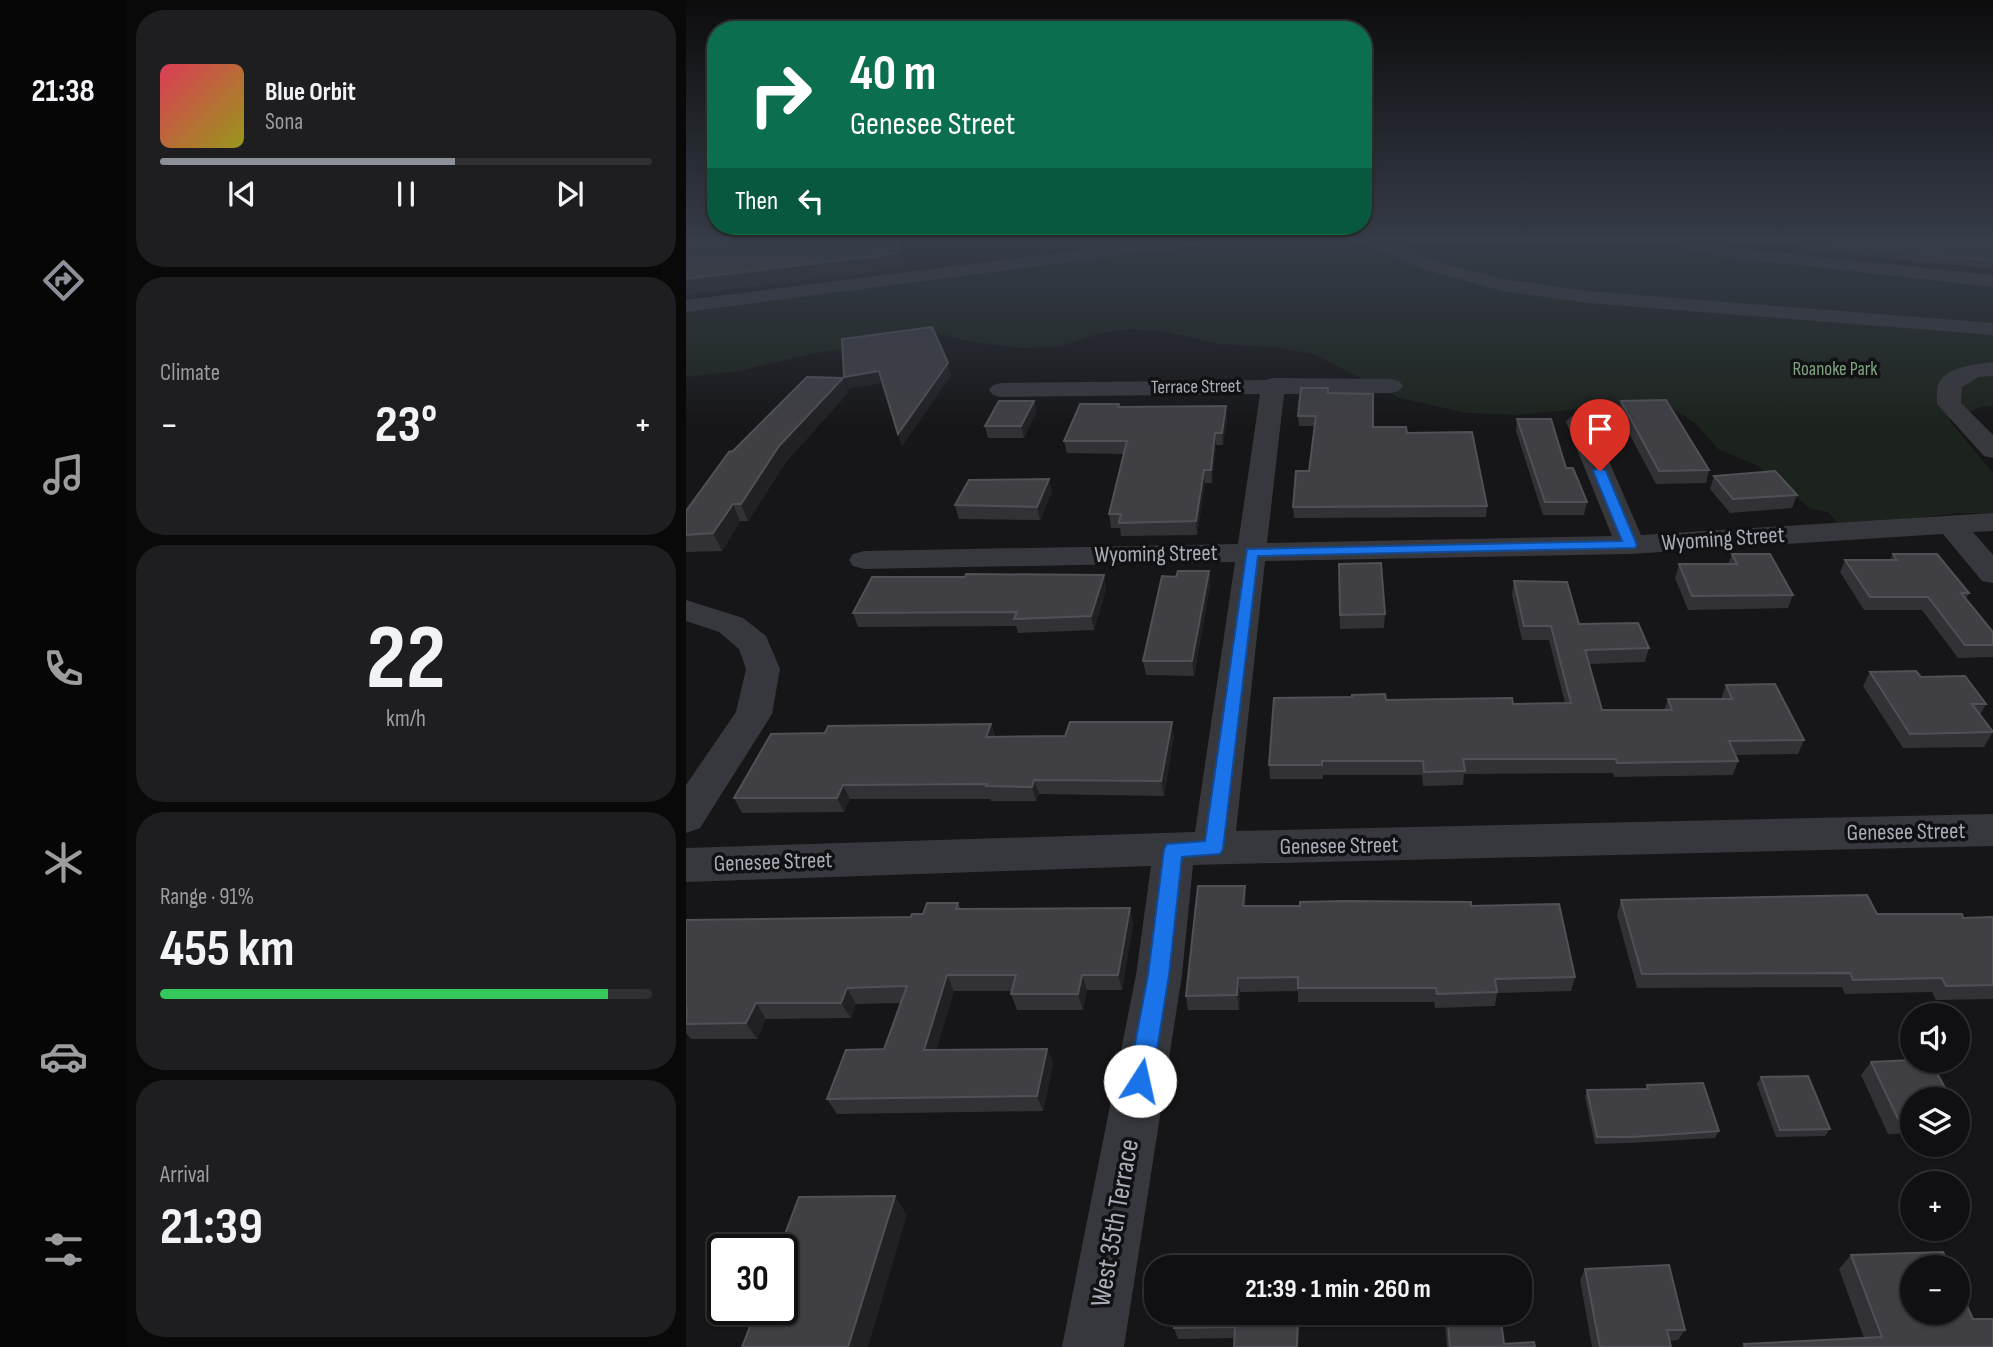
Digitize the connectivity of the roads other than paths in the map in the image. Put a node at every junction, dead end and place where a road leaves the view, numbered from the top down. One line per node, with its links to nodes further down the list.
1 (711, 303): 3 (street)
2 (1662, 303): 4 (street)
3 (686, 306)
4 (1993, 329)
5 (1993, 369): 10 (street)
6 (1273, 385): 7 (street, Terrace Street); 8 (street, Terrace Street); 14 (street, West 35th Terrace)
7 (1391, 386)
8 (1000, 390)
9 (1579, 422): 13 (street)
10 (1993, 450)
11 (1993, 522): 12 (street, Wyoming Street)
12 (1949, 523): 13 (street, Wyoming Street); 16 (street)
13 (1630, 545): 14 (street, Wyoming Street)
14 (1251, 552): 15 (street, Wyoming Street); 20 (street, West 35th Terrace)
15 (864, 560)
16 (1993, 574)
17 (686, 610): 18 (street)
18 (686, 817)
19 (1993, 830): 20 (street, Genesee Street)
20 (1194, 849): 21 (street, Genesee Street); 22 (street, West 35th Terrace)
21 (686, 865)
22 (1093, 1347)

